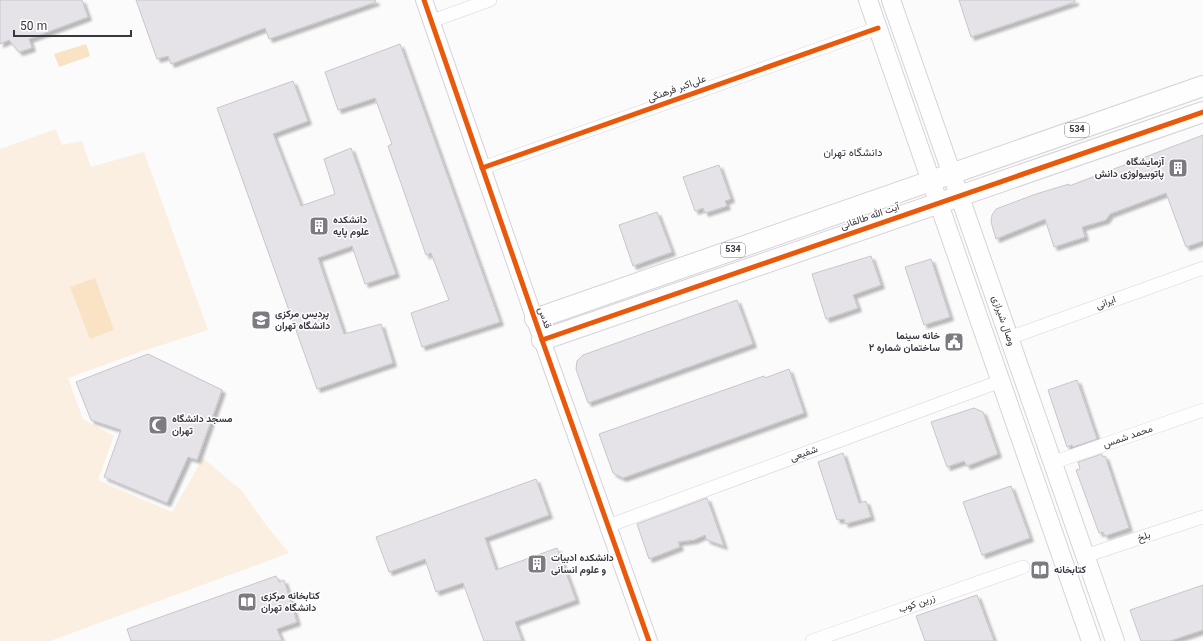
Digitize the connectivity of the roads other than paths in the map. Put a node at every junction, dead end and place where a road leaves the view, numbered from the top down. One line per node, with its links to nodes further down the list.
1 (424, 0): 5 (street, قدس)
2 (490, 0): 5 (street)
3 (868, 0): 7 (main road)
4 (891, 0): 6 (main road, وصال شیرازی)
5 (432, 21): 10 (street, قدس)
6 (898, 21): 7 (main road); 11 (main road, وصال شیرازی)
7 (878, 28): 10 (street, علی‌اکبر فرهنگی); 12 (main road)
8 (1203, 86): 11 (main road, آیت الله طالقانی / 534)
9 (1203, 112): 13 (main road, آیت الله طالقانی / 534)
10 (482, 168): 16 (street, قدس)
11 (952, 174): 12 (main road, آیت الله طالقانی / 534); 13 (main road, وصال شیرازی)
12 (932, 181): 14 (main road); 16 (main road, آیت الله طالقانی / 534)
13 (959, 196): 14 (main road, آیت الله طالقانی / 534); 17 (main road, وصال شیرازی)
14 (939, 203): 18 (main road, آیت الله طالقانی / 534); 20 (main road)
15 (1203, 268): 17 (street, ایرانی)
16 (535, 319): 18 (street, قدس)
17 (1009, 338): 19 (main road, وصال شیرازی)
18 (542, 340): 24 (street, قدس)
19 (1021, 374): 20 (main road); 22 (main road, وصال شیرازی)
20 (1001, 381): 24 (street, شفیعی); 29 (main road)
21 (1203, 410): 22 (street, محمد شمس)
22 (1052, 463): 25 (main road, وصال شیرازی)
23 (1203, 517): 25 (street, بلخ)
24 (608, 526): 27 (street, قدس)
25 (1085, 556): 30 (main road, وصال شیرازی)
26 (1023, 567): 28 (street, زرین کوب)
27 (649, 641)
28 (812, 641)
29 (1090, 641)
30 (1115, 641)

